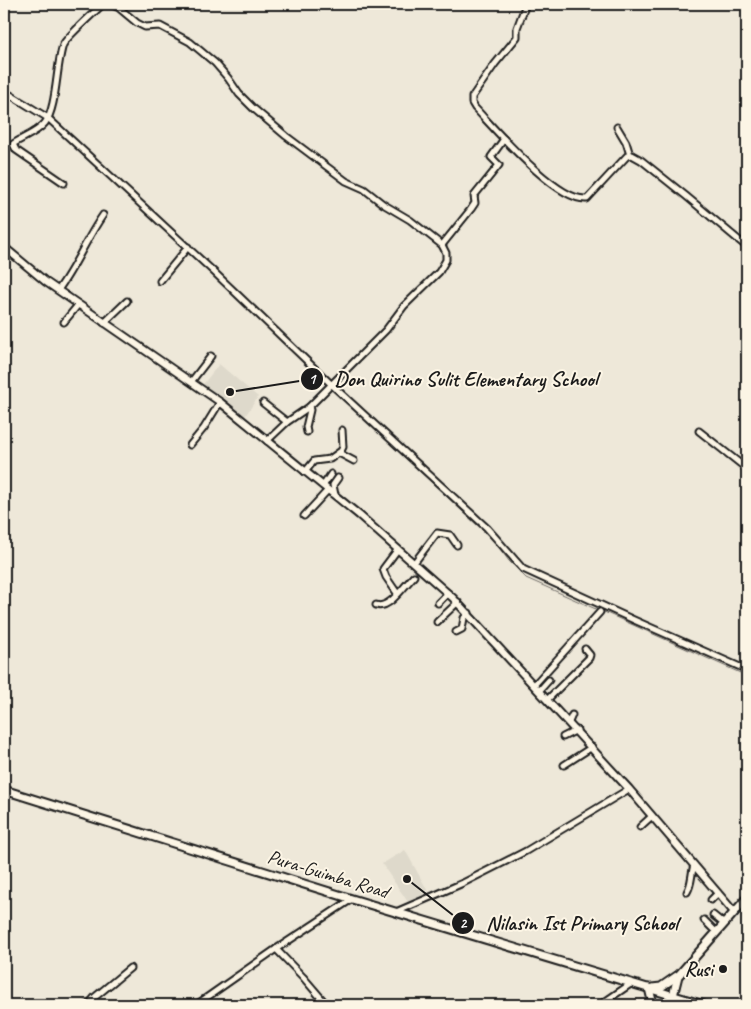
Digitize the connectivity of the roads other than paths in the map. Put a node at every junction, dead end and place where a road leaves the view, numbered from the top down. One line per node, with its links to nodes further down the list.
1 (103, 4): 5 (street)
2 (110, 4): 11 (street)
3 (526, 4): 7 (street)
4 (4, 91): 5 (street)
5 (48, 118): 9 (street); 13 (street)
6 (617, 127): 8 (street)
7 (504, 139): 8 (street); 11 (street)
8 (630, 154): 14 (street)
9 (64, 184)
10 (103, 215): 16 (street)
11 (442, 245): 23 (street)
12 (4, 247): 16 (street)
13 (188, 247): 15 (street); 23 (street)
14 (747, 247)
15 (160, 281)
16 (58, 290): 18 (street)
17 (127, 301): 20 (street)
18 (78, 304): 19 (street); 20 (street)
19 (64, 322)
20 (104, 323): 22 (street)
21 (210, 356): 22 (street)
22 (191, 382): 24 (street)
23 (332, 385): 26 (street); 56 (street)
24 (220, 402): 31 (street); 32 (street)
25 (263, 403): 27 (street)
26 (309, 408): 27 (street); 30 (street)
27 (287, 422): 31 (street)
28 (342, 430): 33 (street)
29 (699, 431): 35 (street)
30 (307, 432)
31 (267, 441): 36 (street)
32 (190, 445)
33 (339, 453): 34 (street); 36 (street)
34 (354, 461)
35 (747, 469)
36 (305, 472): 39 (street)
37 (331, 474): 39 (street)
38 (338, 478): 40 (street)
39 (326, 488): 40 (street); 41 (street)
40 (335, 496): 43 (street)
41 (304, 516)
42 (457, 545): 44 (street)
43 (398, 549): 44 (street); 46 (street)
44 (414, 563): 47 (street)
45 (414, 576): 46 (street)
46 (398, 593): 50 (street)
47 (448, 593): 48 (street); 49 (street)
48 (458, 602): 52 (street); 53 (street)
49 (438, 603)
50 (376, 605)
51 (600, 612): 58 (street)
52 (469, 613): 54 (street); 58 (street)
53 (438, 622)
54 (456, 632)
55 (585, 650): 60 (street)
56 (747, 670)
57 (550, 680): 59 (street)
58 (534, 684): 59 (street)
59 (540, 690): 60 (street)
60 (548, 699): 62 (street)
61 (572, 715): 62 (street)
62 (569, 722): 63 (street)
63 (577, 730): 64 (street); 65 (street)
64 (563, 737)
65 (592, 747): 66 (street); 67 (street)
66 (564, 765)
67 (630, 789): 69 (street); 77 (street)
68 (4, 790): 75 (main road, Pura-Guimba Road)
69 (652, 816): 70 (street); 71 (street)
70 (640, 826)
71 (694, 865): 72 (street); 73 (street)
72 (687, 892)
73 (718, 893): 76 (street); 78 (street)
74 (747, 898): 78 (main road)
75 (352, 899): 77 (main road, Pura-Guimba Road); 83 (street)
76 (711, 900)
77 (394, 912): 86 (main road, Pura-Guimba Road)
78 (734, 912): 81 (main road)
79 (713, 915): 81 (street)
80 (704, 920): 82 (street)
81 (724, 924): 82 (main road)
82 (716, 932): 85 (main road)
83 (276, 949): 90 (street); 91 (street)
84 (130, 968): 89 (street)
85 (678, 976): 87 (main road); 88 (main road)
86 (632, 983): 87 (main road, Pura-Guimba Road); 92 (street)
87 (648, 988): 88 (main road, Pura-Guimba Road); 93 (main road)
88 (672, 996): 94 (main road); 95 (main road, Pura-Guimba Road)
89 (88, 1005)
90 (196, 1005)
91 (327, 1005)
92 (600, 1005)
93 (653, 1005)
94 (665, 1005)
95 (704, 1005)

